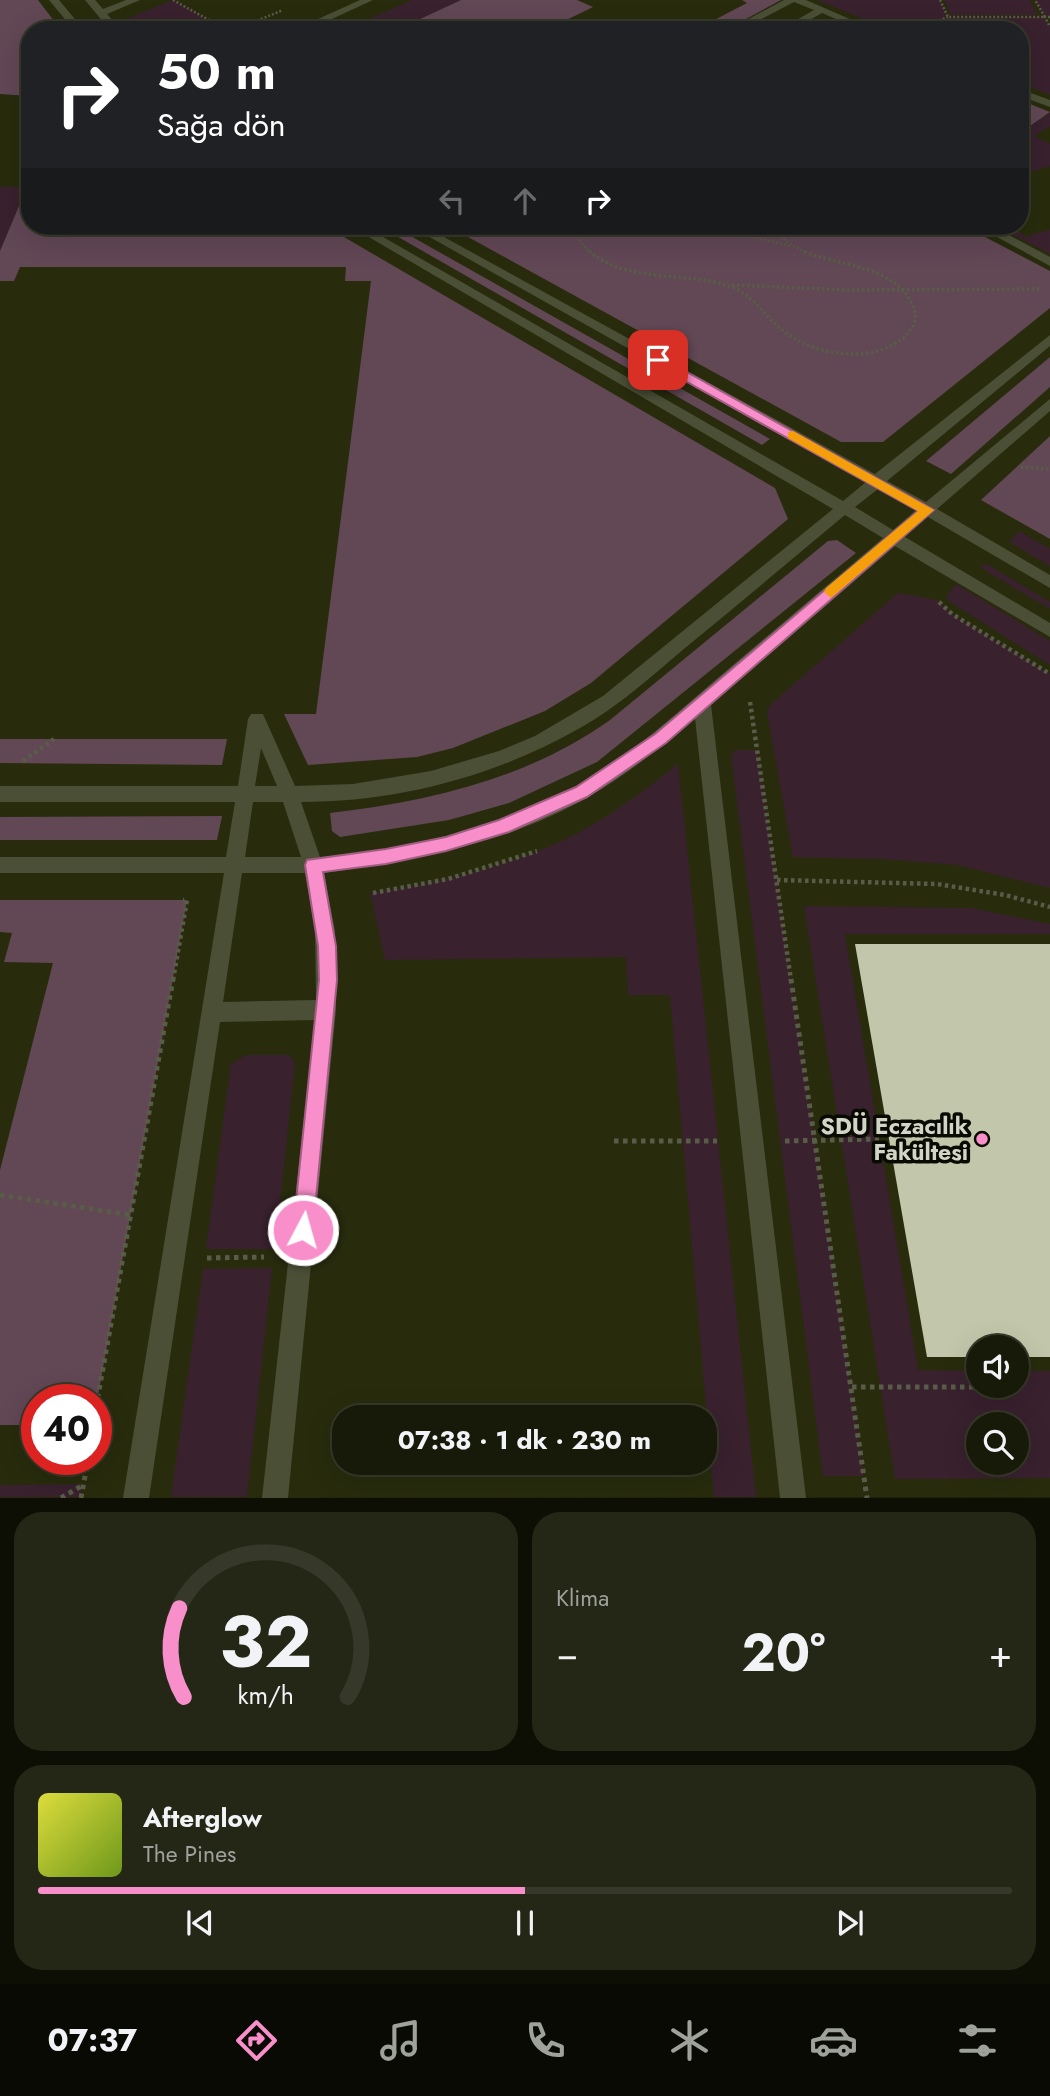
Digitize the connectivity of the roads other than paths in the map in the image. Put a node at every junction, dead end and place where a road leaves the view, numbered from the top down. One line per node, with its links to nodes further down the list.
1 (54, 0): 9 (street)
2 (90, 0): 8 (street)
3 (135, 0): 8 (street)
4 (368, 0): 11 (street)
5 (790, 0): 12 (street)
6 (798, 0): 7 (street)
7 (821, 10): 13 (street); 14 (street)
8 (101, 13): 10 (street)
9 (72, 21)
10 (108, 21)
11 (320, 21)
12 (751, 21)
13 (801, 21)
14 (848, 21)
15 (1029, 96): 16 (street)
16 (1050, 104)
17 (372, 235): 24 (street)
18 (432, 235): 23 (street)
19 (1000, 235): 20 (street)
20 (1050, 261)
21 (1050, 339): 23 (street)
22 (1050, 404): 25 (street)
23 (876, 482): 24 (street); 25 (street)
24 (845, 509): 26 (street); 32 (street)
25 (928, 510): 26 (street); 27 (street)
26 (895, 538): 28 (street); 29 (street)
27 (1050, 582)
28 (1050, 631)
29 (702, 703): 35 (street); 40 (street)
30 (0, 794): 31 (street)
31 (244, 794): 32 (street); 32 (street); 34 (street)
32 (291, 794): 35 (street)
33 (0, 865): 34 (street)
34 (233, 865): 35 (street); 37 (street)
35 (313, 865): 36 (street)
36 (326, 1010): 37 (street); 39 (street)
37 (211, 1012): 38 (street)
38 (136, 1497)
39 (275, 1497)
40 (793, 1497)

